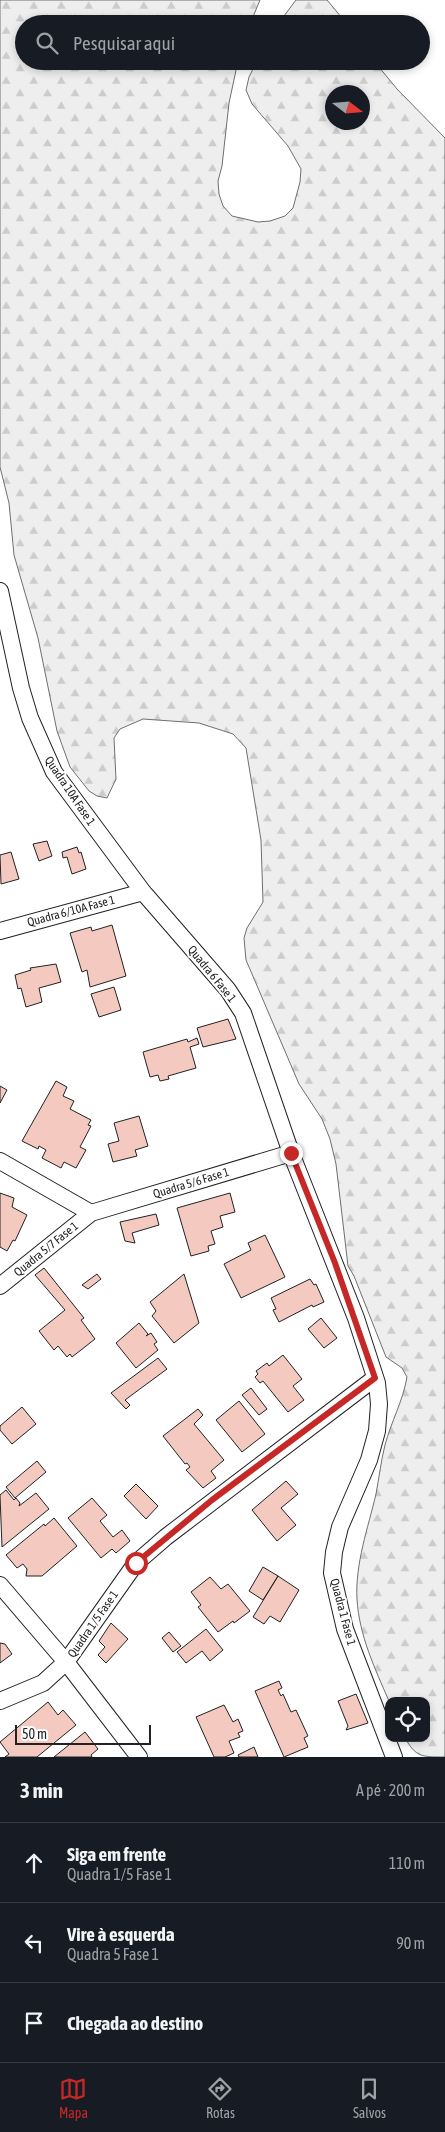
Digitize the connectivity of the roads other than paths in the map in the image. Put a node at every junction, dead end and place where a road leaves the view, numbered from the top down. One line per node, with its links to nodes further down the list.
1 (0, 591): 2 (street, Quadra 10A Fase 1)
2 (143, 892): 3 (street, Quadra 6/10A Fase 1); 4 (street, Quadra 6 Fase 1)
3 (0, 931)
4 (291, 1153): 6 (street, Quadra 5/6 Fase 1); 8 (street, Quadra 6 Fase 1)
5 (0, 1161): 6 (street)
6 (91, 1213): 7 (street, Quadra 5/7 Fase 1)
7 (0, 1286)
8 (375, 1378): 10 (street, Quadra 1/5 Fase 1); 13 (street, Quadra 1 Fase 1)
9 (0, 1585): 10 (street)
10 (66, 1662): 11 (street, Quadra 1/5 Fase 1); 12 (street)
11 (0, 1701)
12 (139, 1757)
13 (394, 1757)

